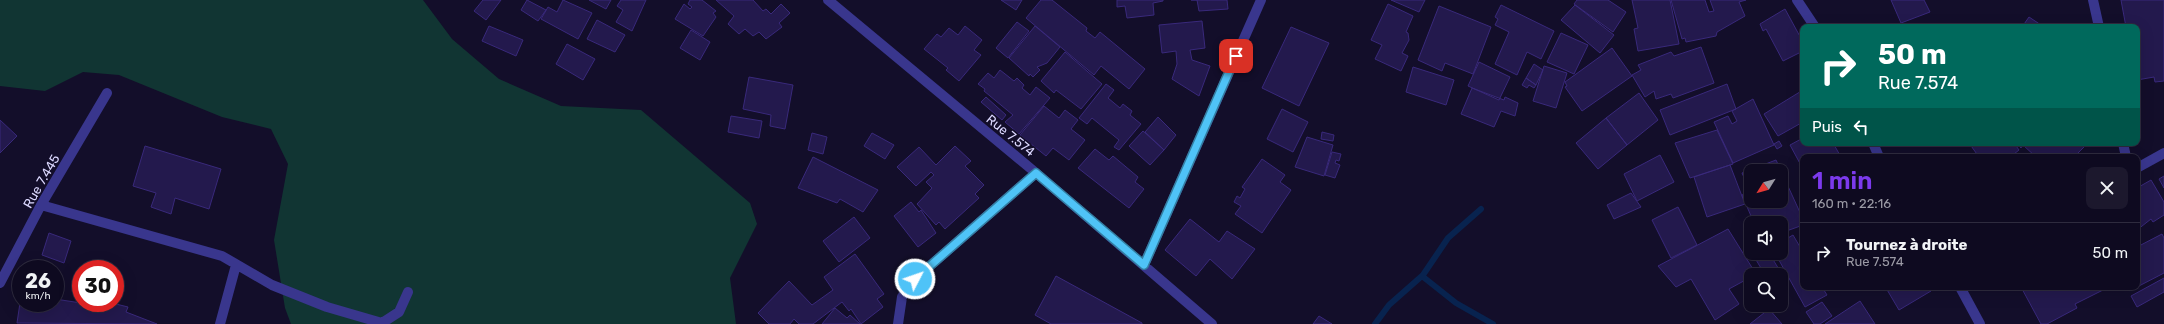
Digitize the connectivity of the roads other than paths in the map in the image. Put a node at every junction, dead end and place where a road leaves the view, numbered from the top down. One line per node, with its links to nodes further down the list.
1 (1261, 0): 13 (street)
2 (1797, 0): 5 (street)
3 (2093, 0): 6 (street)
4 (830, 1): 10 (street, Rue 7.574)
5 (1813, 24)
6 (2098, 24)
7 (107, 93): 11 (street, Rue 7.445)
8 (2164, 153): 9 (street)
9 (2140, 166)
10 (1036, 173): 13 (street, Rue 7.574); 18 (street)
11 (41, 205): 12 (street); 14 (street, Rue 7.445)
12 (236, 265): 16 (street); 17 (street)
13 (1144, 265): 19 (street, Rue 7.574)
14 (0, 283)
15 (1962, 290): 20 (street)
16 (408, 292)
17 (220, 324)
18 (898, 324)
19 (1212, 324)
20 (1980, 324)

